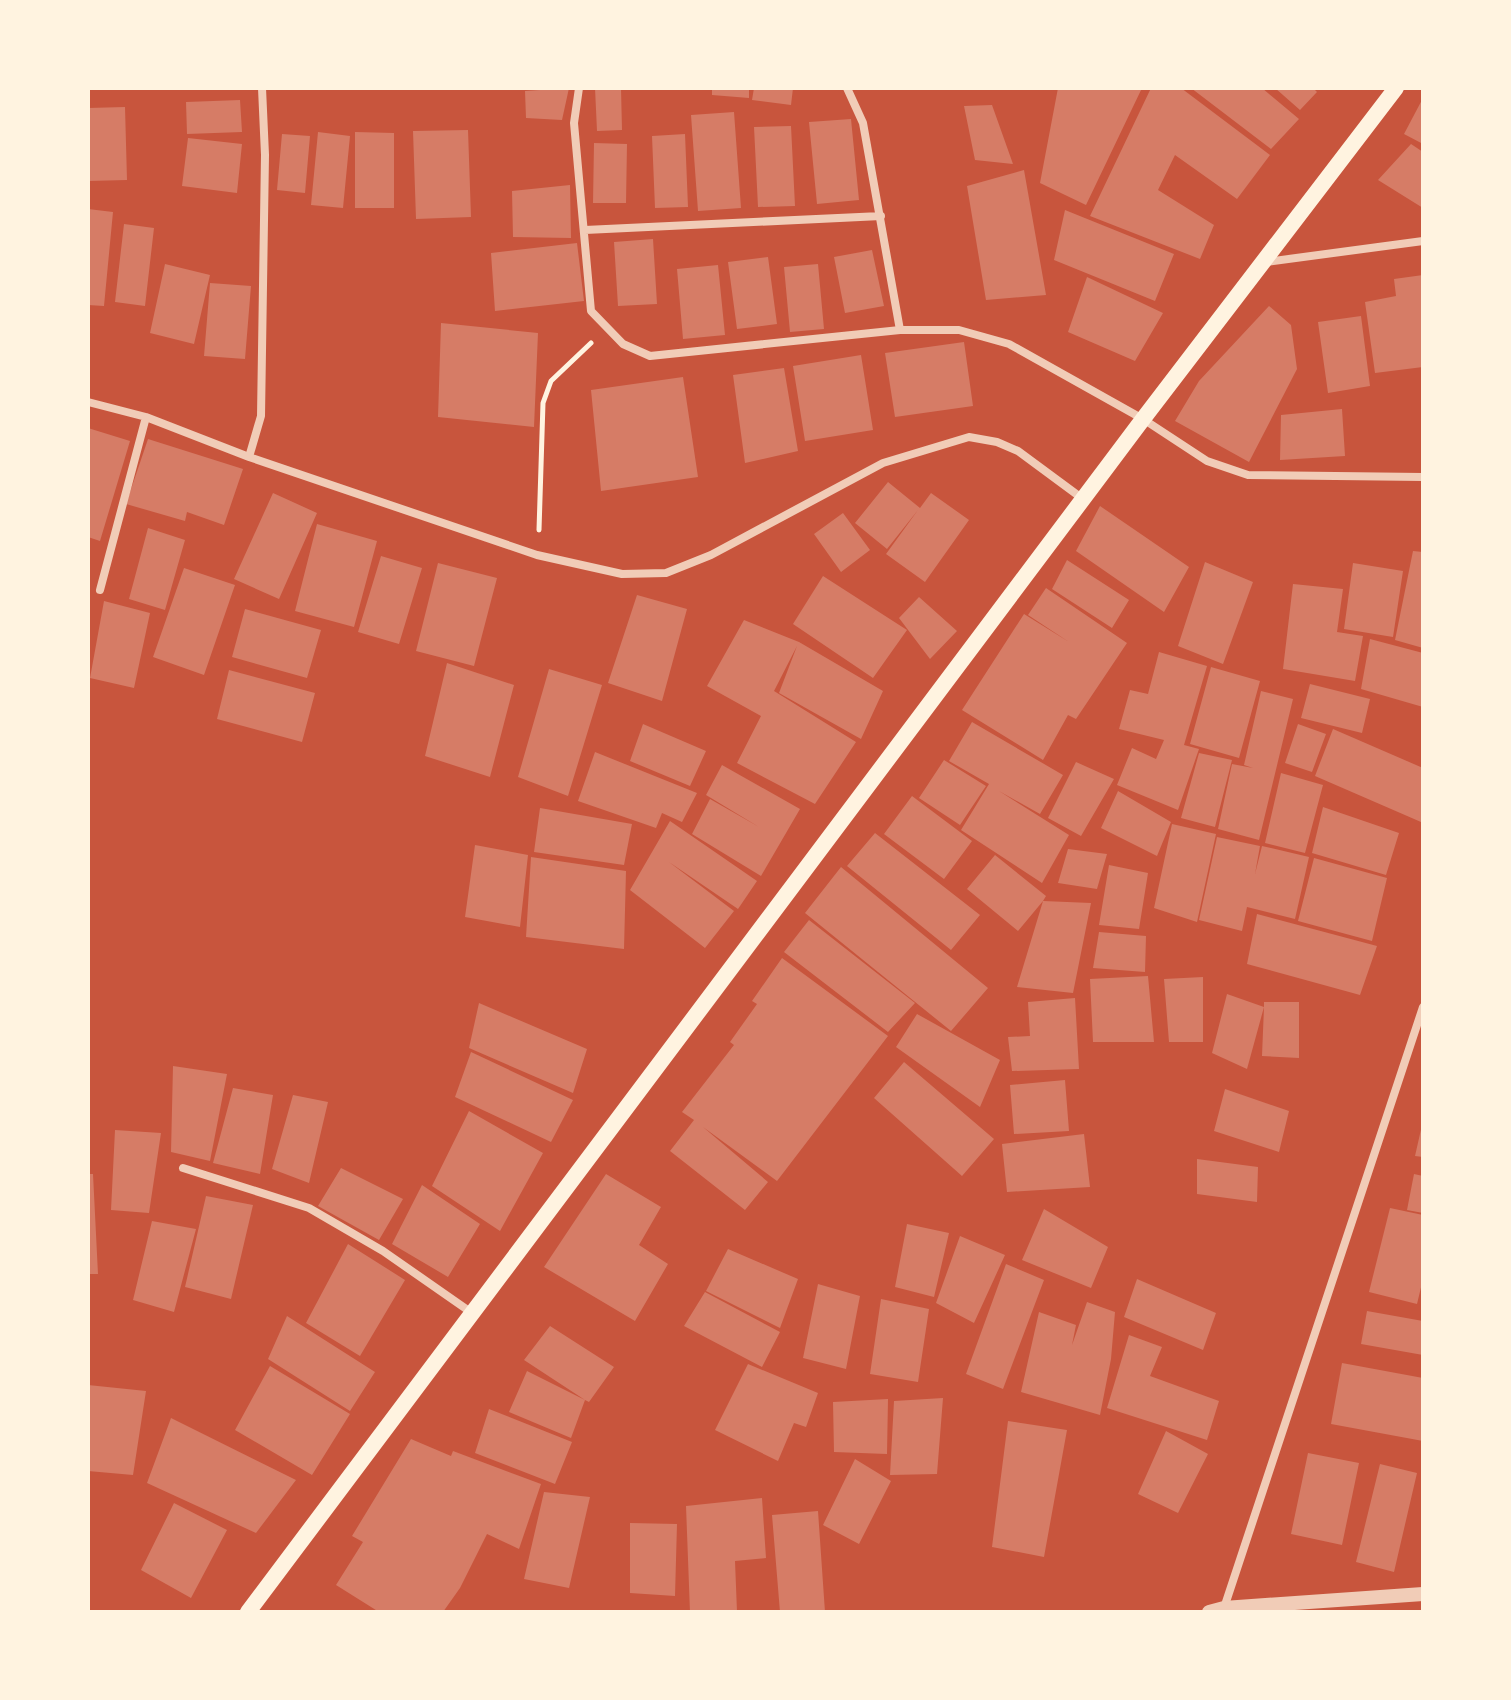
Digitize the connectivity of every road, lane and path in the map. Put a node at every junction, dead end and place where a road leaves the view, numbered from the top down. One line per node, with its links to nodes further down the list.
1 (262, 88): 14 (street)
2 (579, 88): 6 (street)
3 (847, 88): 5 (street)
4 (1396, 88): 8 (main road)
5 (881, 216): 6 (street); 10 (street)
6 (585, 230): 9 (street)
7 (1423, 241): 8 (street)
8 (1266, 262): 13 (main road)
9 (606, 329): 10 (street); 17 (path)
10 (900, 330): 13 (street)
11 (88, 402): 12 (street)
12 (146, 417): 14 (street); 18 (street)
13 (1143, 419): 15 (street); 16 (main road)
14 (249, 457): 16 (street)
15 (1423, 477)
16 (1085, 501): 21 (main road)
17 (540, 516)
18 (100, 590)
19 (1423, 1007): 23 (street)
20 (183, 1168): 21 (street)
21 (472, 1313): 24 (main road)
22 (1423, 1594): 23 (street)
23 (1224, 1608): 25 (street)
24 (248, 1612)
25 (1209, 1612)

